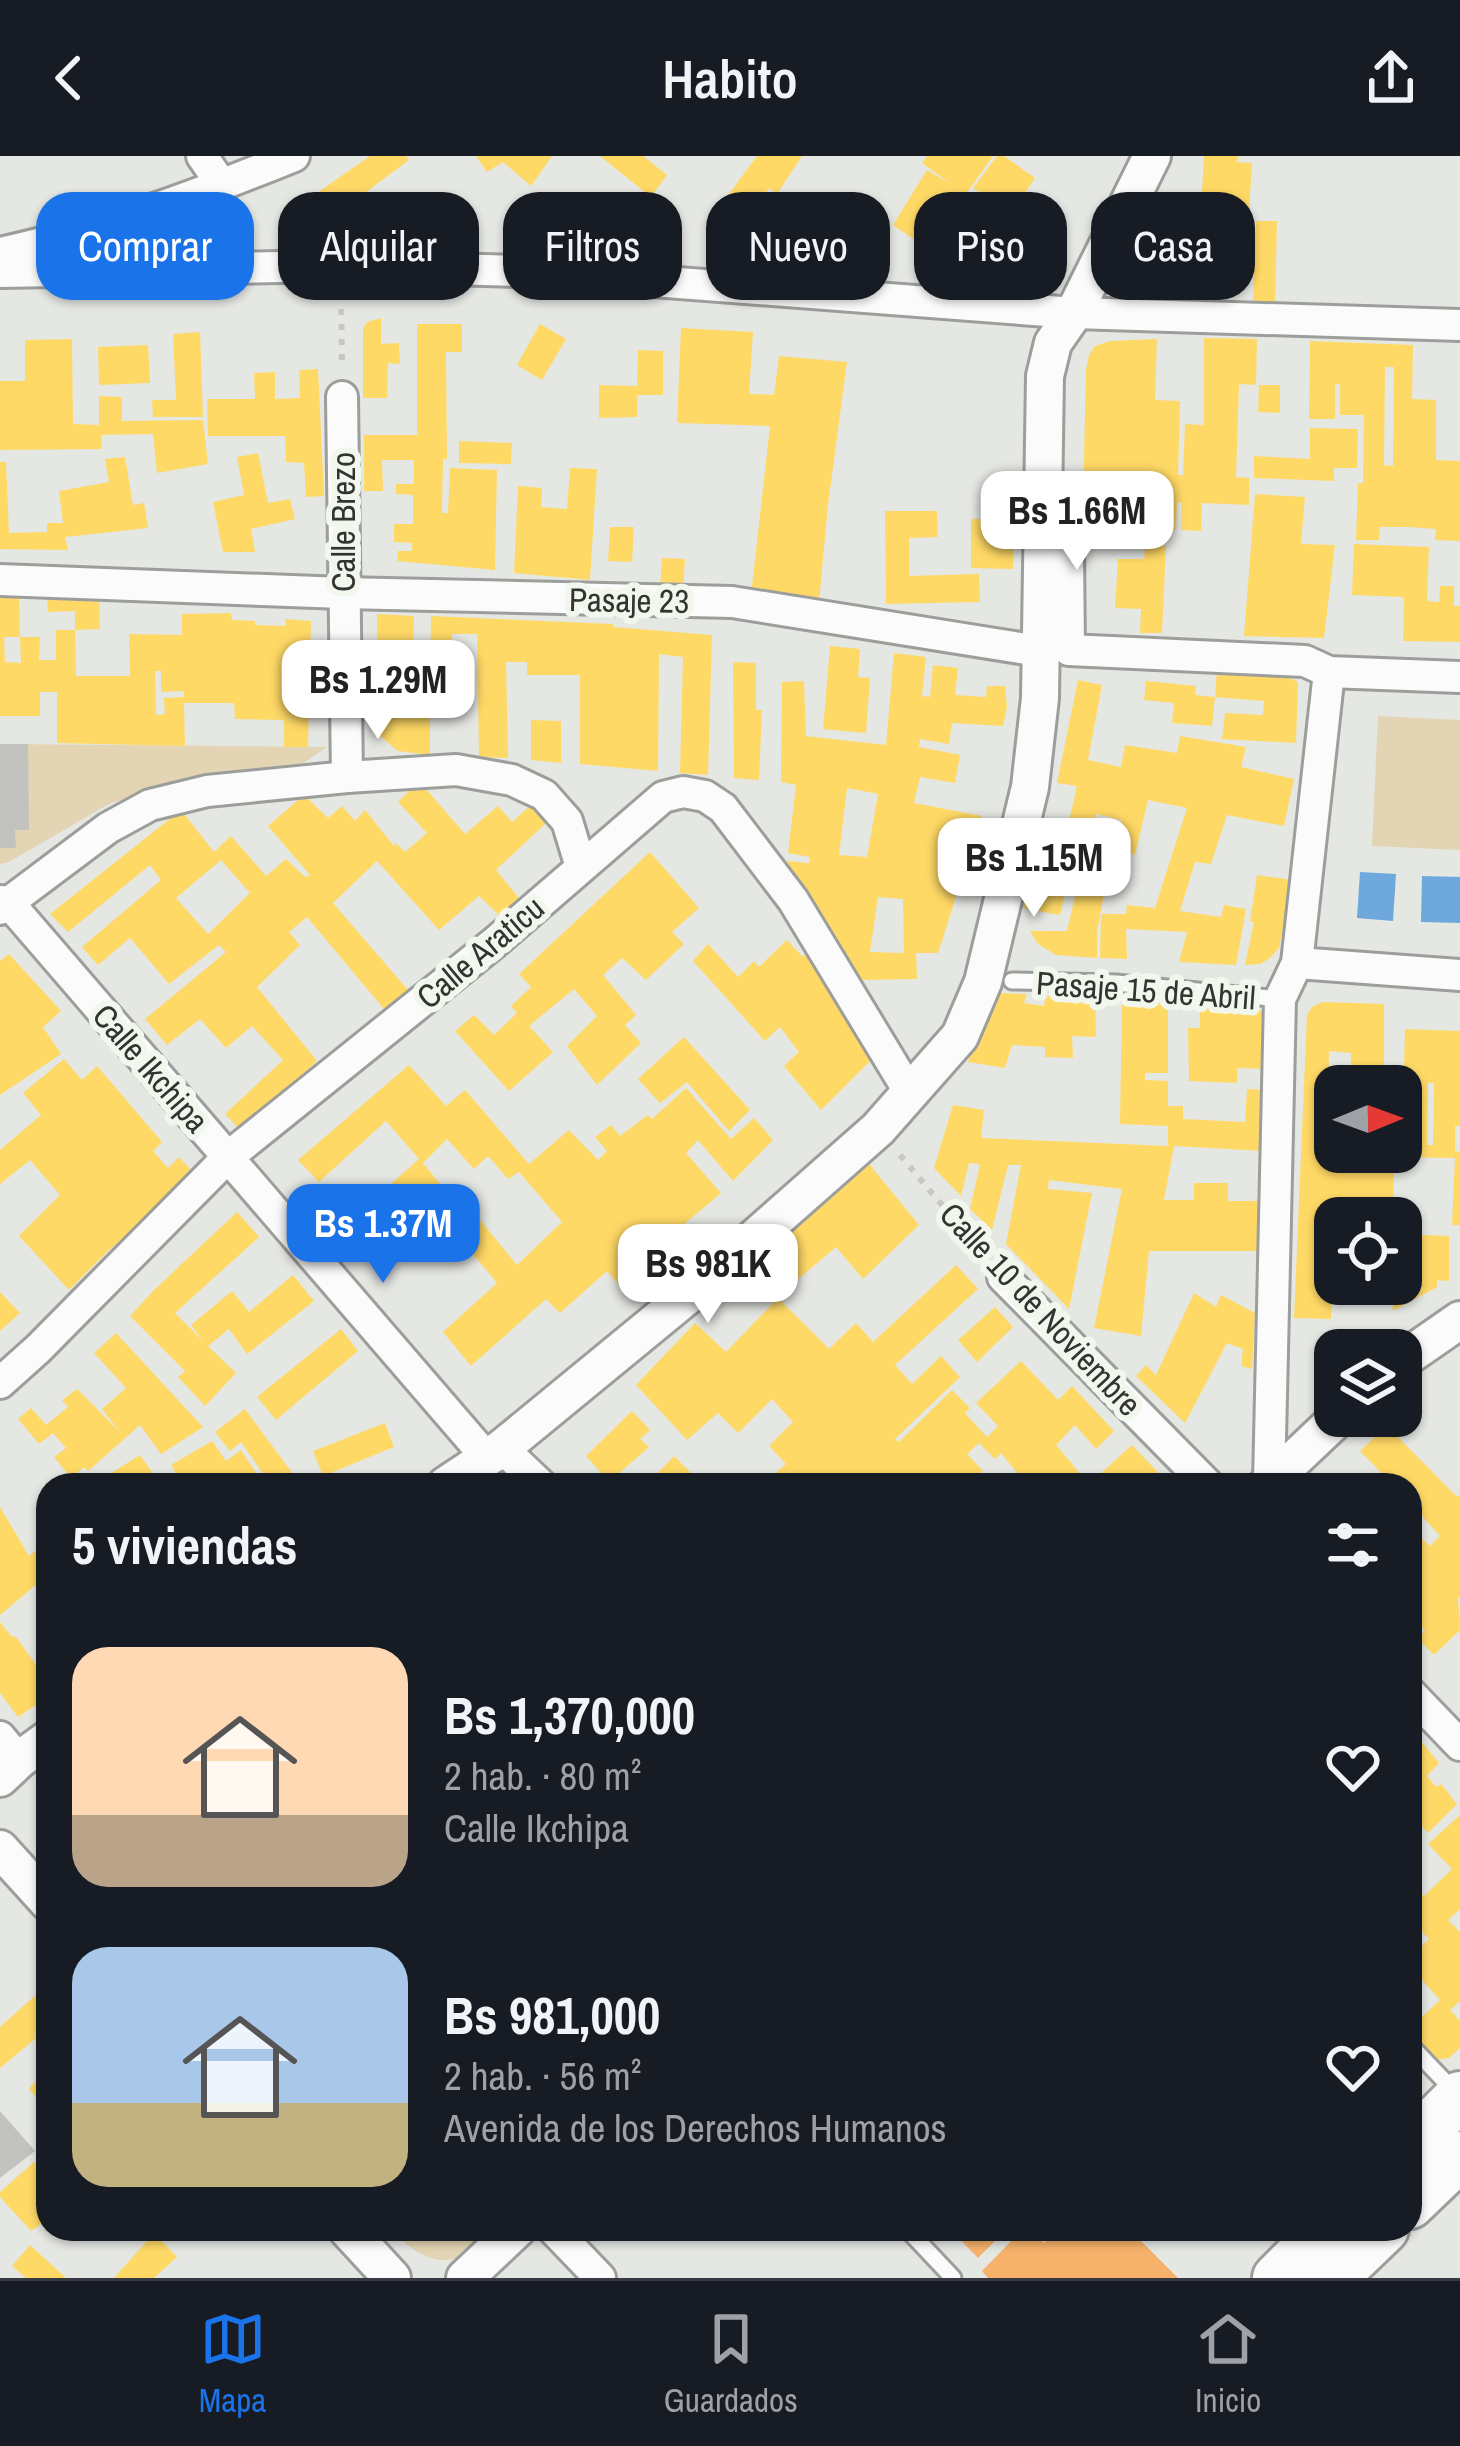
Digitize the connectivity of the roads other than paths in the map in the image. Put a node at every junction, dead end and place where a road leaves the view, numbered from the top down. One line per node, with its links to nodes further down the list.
1 (202, 156): 4 (street)
2 (294, 156): 4 (street)
3 (1152, 156): 7 (street)
4 (222, 185): 5 (street)
5 (0, 254)
6 (0, 272): 7 (street)
7 (1073, 314): 8 (street); 10 (street)
8 (1460, 325)
9 (342, 397): 12 (street, Calle Brezo)
10 (1042, 494): 13 (street); 14 (street)
11 (0, 580): 12 (street, Pasaje 23)
12 (343, 593): 13 (street, Pasaje 23); 16 (street, Calle Brezo)
13 (1039, 651): 23 (street)
14 (1329, 672): 15 (street); 19 (street)
15 (1460, 677)
16 (347, 777): 17 (street); 18 (street)
17 (580, 867): 23 (street, Calle Araticu); 24 (street, Calle Araticu)
18 (3, 904): 24 (street, Calle Ikchipa)
19 (1297, 963): 20 (street, Pasaje 15 de Abril); 22 (street)
20 (1460, 975)
21 (1012, 981): 22 (lane, Pasaje 15 de Abril)
22 (1280, 1000): 34 (street)
23 (910, 1093): 30 (street)
24 (228, 1157): 28 (street, Calle Araticu); 30 (street, Calle Ikchipa)
25 (1003, 1277): 33 (street, Calle 10 de Noviembre)
26 (1460, 1320): 27 (street)
27 (1422, 1346)
28 (0, 1382)
29 (1318, 1437): 35 (street)
30 (494, 1453): 31 (street); 32 (street, Calle Ikchipa)
31 (464, 1473)
32 (523, 1473)
33 (1196, 1473)
34 (1268, 1473)
35 (1280, 1473)
36 (1422, 1705): 37 (street)
37 (1460, 1745)
38 (0, 1849): 39 (street)
39 (36, 1889)
40 (1422, 2057): 41 (lane)
41 (1460, 2096): 42 (highway)
42 (1422, 2134)
43 (1460, 2156): 44 (highway)
44 (1422, 2192)
45 (358, 2241): 51 (street)
46 (504, 2241): 52 (street)
47 (565, 2241): 53 (street)
48 (918, 2241): 54 (lane)
49 (1314, 2241): 55 (highway)
50 (1372, 2241): 56 (highway)
51 (392, 2278)
52 (465, 2278)
53 (600, 2278)
54 (953, 2278)
55 (1277, 2278)
56 (1333, 2278)

